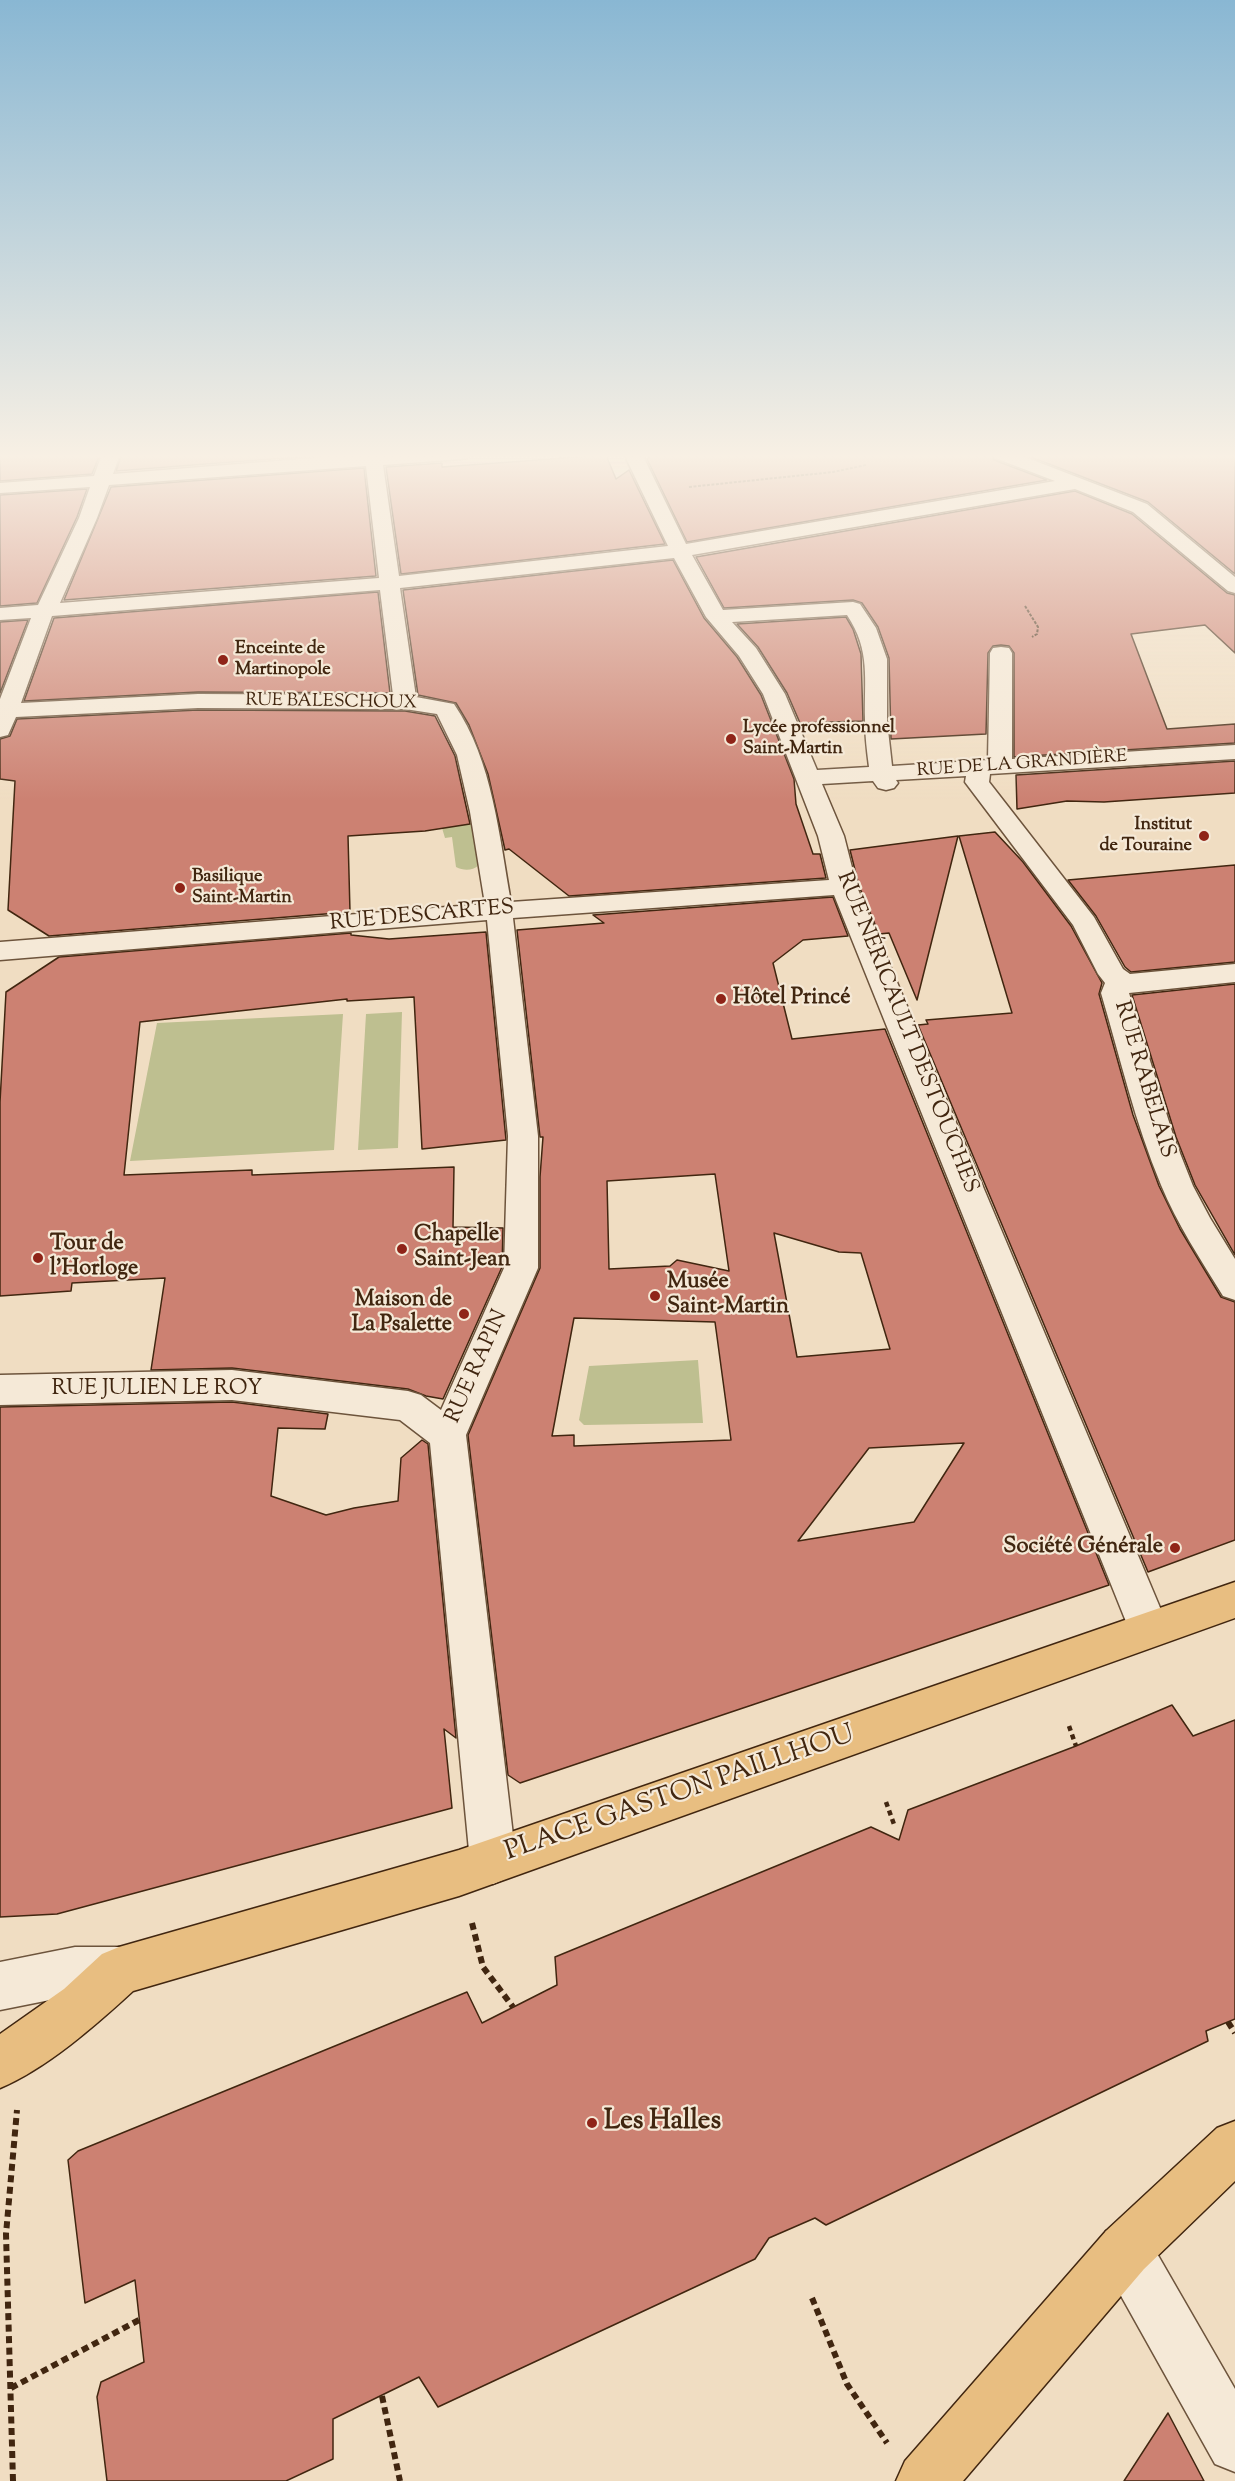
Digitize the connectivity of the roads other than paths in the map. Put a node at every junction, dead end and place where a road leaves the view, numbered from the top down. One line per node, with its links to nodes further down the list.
1 (64, 570): 8 (street)
2 (387, 570): 6 (street)
3 (509, 570): 6 (street)
4 (690, 570): 10 (street, RUE NÉRICAULT DESTOUCHES)
5 (1214, 570): 7 (street)
6 (389, 583): 8 (street); 12 (street)
7 (1235, 587)
8 (45, 611): 9 (street); 13 (street)
9 (0, 614)
10 (716, 617): 16 (street, RUE NÉRICAULT DESTOUCHES); 17 (street)
11 (1001, 653): 15 (street, RUE RABELAIS)
12 (405, 702): 13 (street, RUE BALESCHOUX); 19 (street, RUE BALESCHOUX)
13 (2, 723)
14 (1235, 752): 15 (street, RUE DE LA GRANDIÈRE)
15 (989, 768): 17 (street, RUE DE LA GRANDIÈRE); 22 (street, RUE RABELAIS)
16 (810, 778): 17 (street, RUE DE LA GRANDIÈRE); 18 (street, RUE NÉRICAULT DESTOUCHES)
17 (883, 779)
18 (844, 887): 19 (street, RUE DESCARTES); 27 (street, RUE NÉRICAULT DESTOUCHES)
19 (499, 911): 20 (street, RUE DESCARTES); 25 (street, RUE RAPIN)
20 (0, 951)
21 (1235, 973): 22 (street)
22 (1125, 983): 23 (street, RUE RABELAIS)
23 (1235, 1287)
24 (0, 1390): 25 (street, RUE JULIEN LE ROY)
25 (448, 1435): 28 (street, RUE RAPIN)
26 (1235, 1600): 27 (main road, PLACE GASTON PAILLHOU)
27 (1149, 1629): 28 (main road, PLACE GASTON PAILLHOU)
28 (493, 1861): 29 (main road, PLACE GASTON PAILLHOU)
29 (119, 1971): 30 (street, PLACE GASTON PAILLHOU); 31 (main road, PLACE GASTON PAILLHOU)
30 (0, 1986)
31 (0, 2063)
32 (1235, 2146): 33 (main road)
33 (1125, 2250): 34 (street); 35 (main road)
34 (1235, 2444)
35 (908, 2466)

